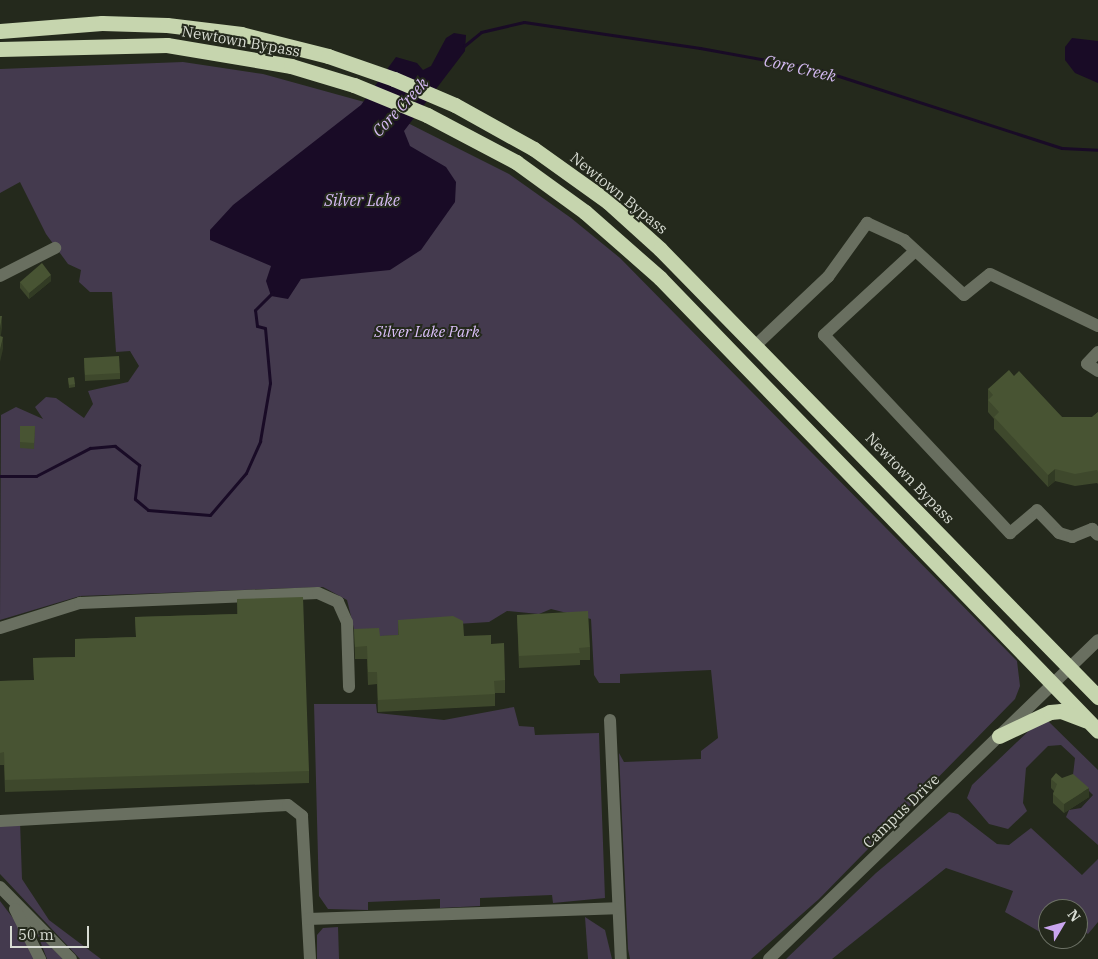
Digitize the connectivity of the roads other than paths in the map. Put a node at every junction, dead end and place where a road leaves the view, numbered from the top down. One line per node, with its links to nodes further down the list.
1 (0, 30): 7 (highway, Newtown Bypass)
2 (0, 49): 14 (highway, Newtown Bypass)
3 (55, 248): 5 (street)
4 (915, 250): 6 (street); 7 (street); 10 (street)
5 (0, 276)
6 (1098, 326)
7 (756, 345): 13 (highway, Newtown Bypass)
8 (1098, 352): 9 (street)
9 (1098, 371)
10 (1098, 535)
11 (0, 628): 15 (street)
12 (1098, 640): 13 (street, Campus Drive)
13 (1069, 668): 14 (street, Campus Drive); 16 (highway, Newtown Bypass)
14 (1053, 683): 18 (highway, Newtown Bypass); 19 (street, Campus Drive)
15 (349, 687)
16 (1098, 697)
17 (610, 720): 22 (street)
18 (1094, 727): 19 (highway)
19 (999, 736): 28 (street, Campus Drive)
20 (0, 821): 23 (street)
21 (0, 888): 24 (street); 25 (street)
22 (616, 908): 23 (street); 27 (street)
23 (308, 919): 26 (street)
24 (40, 959)
25 (71, 959)
26 (310, 959)
27 (621, 959)
28 (769, 959)

